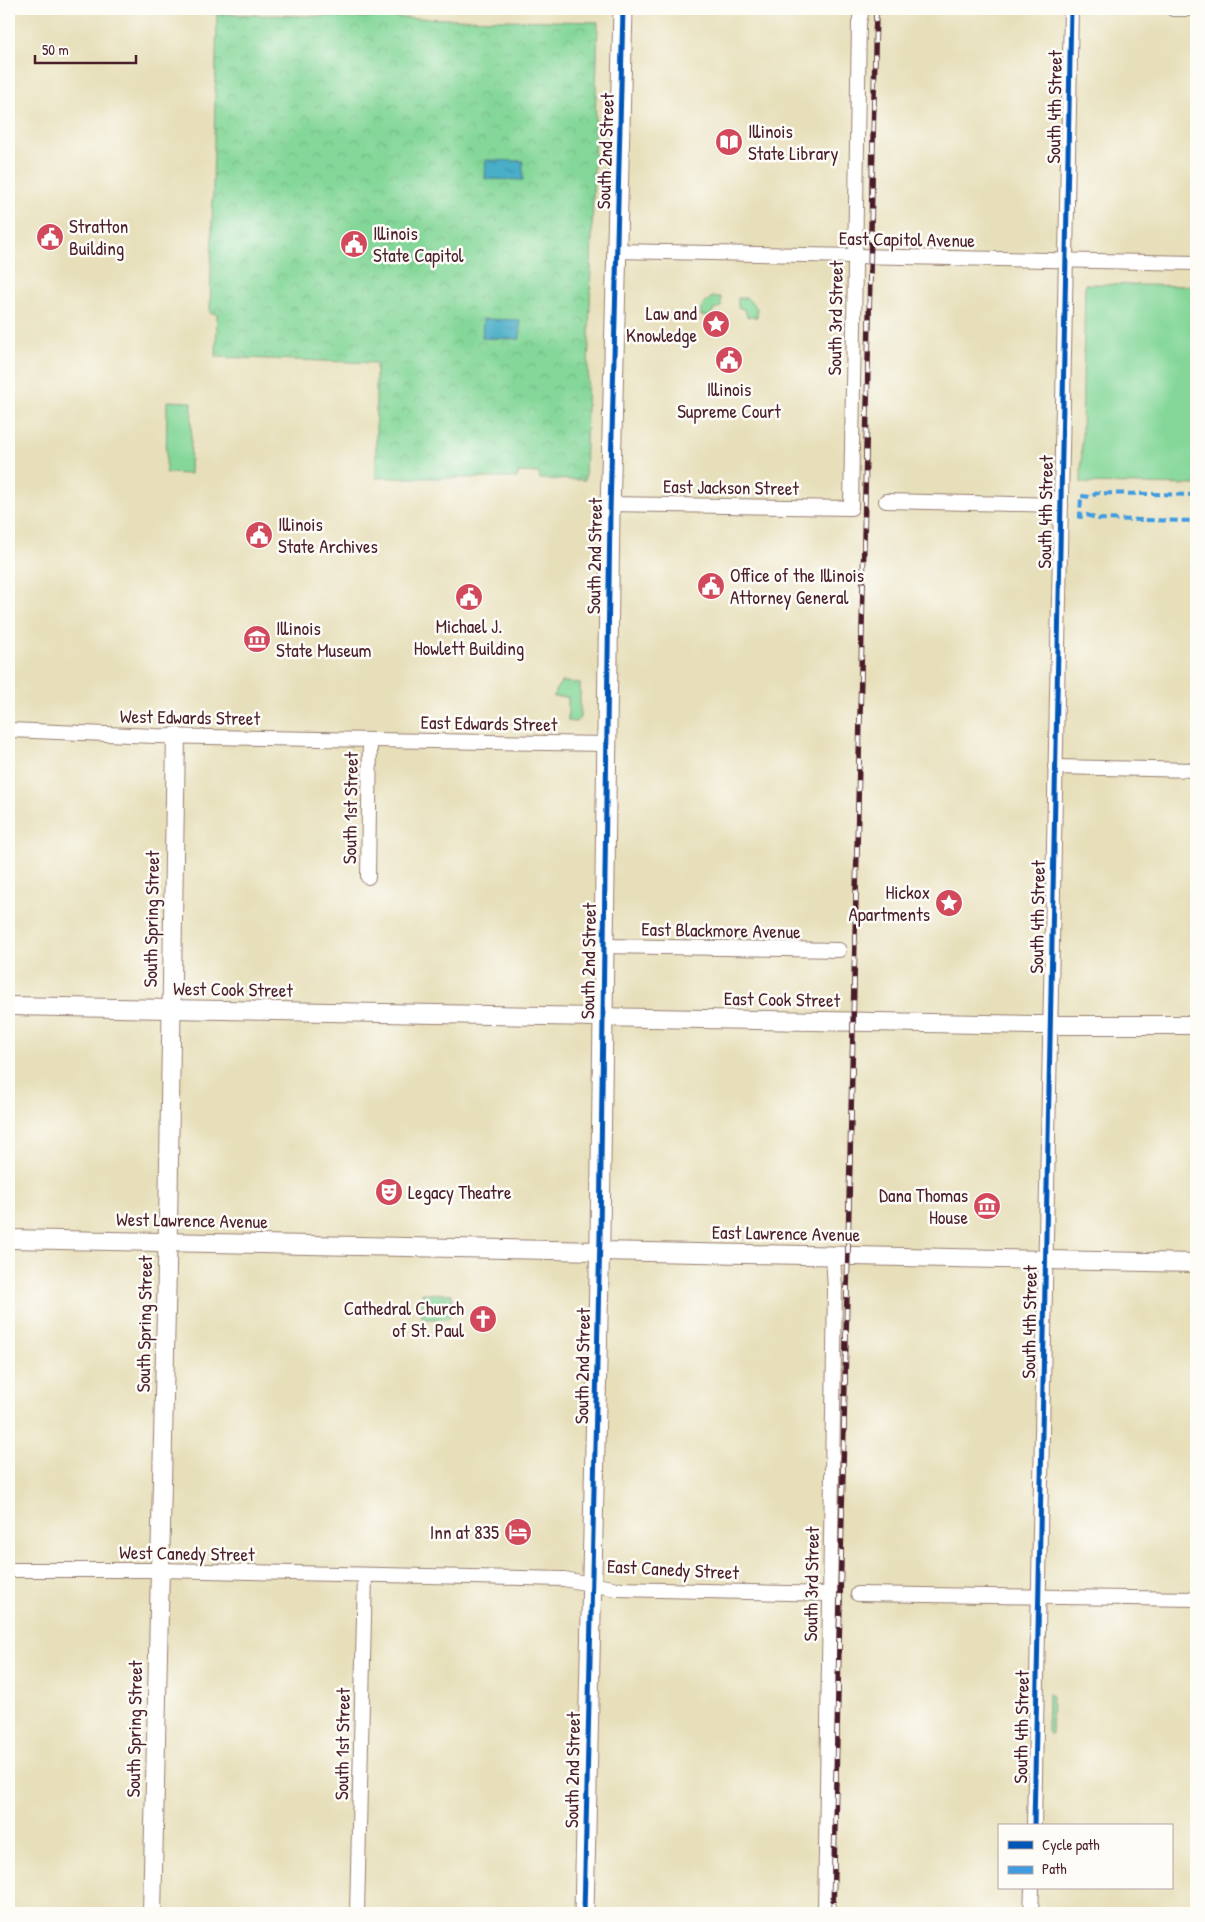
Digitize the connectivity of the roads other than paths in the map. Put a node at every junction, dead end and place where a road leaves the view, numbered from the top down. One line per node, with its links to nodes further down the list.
1 (624, 9): 6 (main road, South 2nd Street)
2 (862, 9): 7 (street, South 3rd Street)
3 (1071, 9): 8 (street, South 4th Street)
4 (1173, 9): 5 (street)
5 (1196, 9)
6 (617, 251): 7 (street, East Capitol Avenue); 11 (main road, South 2nd Street)
7 (854, 256): 8 (street, East Capitol Avenue); 13 (street, South 3rd Street)
8 (1066, 260): 9 (street, East Capitol Avenue); 12 (street, South 4th Street)
9 (1196, 263)
10 (886, 501): 12 (street)
11 (610, 504): 13 (street, East Jackson Street); 17 (main road, South 2nd Street)
12 (1061, 505): 18 (street, South 4th Street)
13 (851, 508)
14 (9, 730): 15 (street, West Edwards Street)
15 (176, 736): 16 (street, West Edwards Street); 24 (street, South Spring Street)
16 (370, 740): 17 (street, East Edwards Street); 20 (street, South 1st Street)
17 (606, 744): 21 (main road, South 2nd Street)
18 (1055, 767): 19 (street); 27 (street, South 4th Street)
19 (1196, 770)
20 (368, 877)
21 (603, 946): 22 (street, East Blackmore Avenue); 26 (main road, South 2nd Street)
22 (839, 950)
23 (9, 1006): 24 (street, West Cook Street)
24 (171, 1009): 25 (street, West Cook Street); 30 (street, South Spring Street)
25 (366, 1013): 26 (street, East Cook Street)
26 (602, 1017): 27 (street, East Cook Street); 32 (main road, South 2nd Street)
27 (1050, 1025): 28 (street, East Cook Street); 34 (street, South 4th Street)
28 (1196, 1025)
29 (9, 1239): 30 (street, West Lawrence Avenue)
30 (168, 1241): 31 (street, West Lawrence Avenue); 37 (street, South Spring Street)
31 (374, 1246): 32 (street, East Lawrence Avenue)
32 (599, 1251): 33 (street, East Lawrence Avenue); 39 (main road, South 2nd Street)
33 (833, 1256): 34 (street, East Lawrence Avenue); 40 (street, South 3rd Street)
34 (1045, 1260): 35 (street, East Lawrence Avenue); 42 (street, South 4th Street)
35 (1196, 1263)
36 (9, 1570): 37 (street, West Canedy Street)
37 (160, 1570): 38 (street, West Canedy Street); 46 (street, South Spring Street)
38 (365, 1575): 39 (street, East Canedy Street); 47 (street, South 1st Street)
39 (592, 1583): 40 (street, East Canedy Street); 48 (main road, South 2nd Street)
40 (829, 1594): 49 (street, South 3rd Street)
41 (858, 1594): 42 (street)
42 (1038, 1597): 43 (street); 44 (street, South 4th Street)
43 (1196, 1599)
44 (1034, 1824)
45 (1032, 1890): 50 (street)
46 (152, 1913)
47 (357, 1913)
48 (584, 1913)
49 (825, 1913)
50 (1031, 1913)

